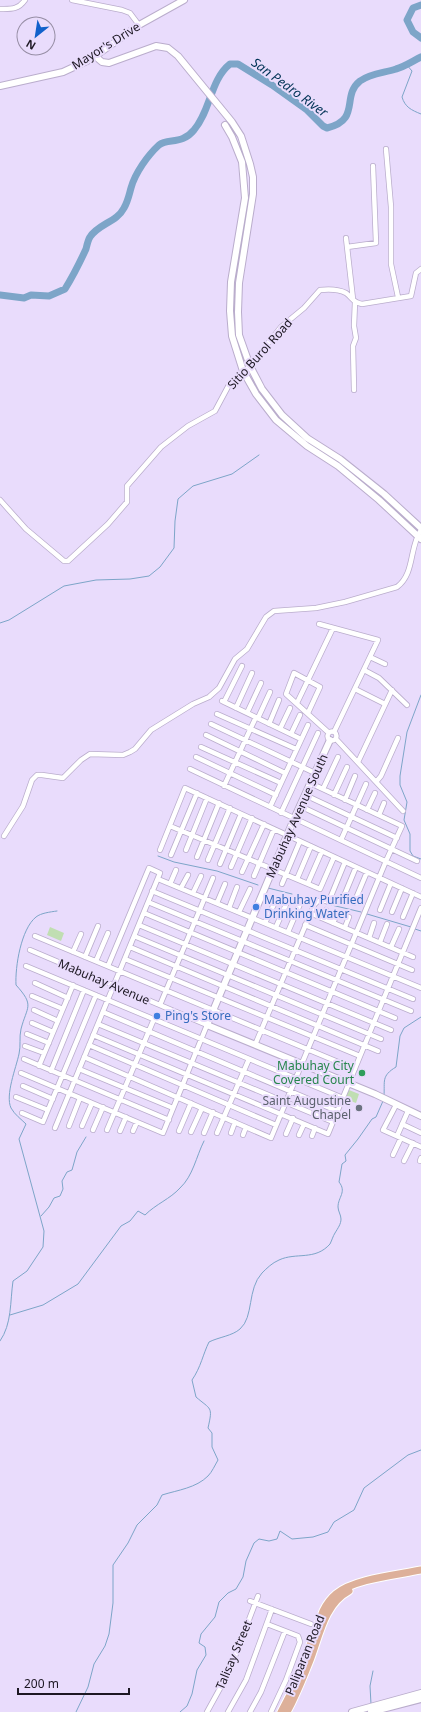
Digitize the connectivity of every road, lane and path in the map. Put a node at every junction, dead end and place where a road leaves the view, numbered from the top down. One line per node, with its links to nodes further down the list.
1 (26, 0): 4 (street)
2 (72, 0): 5 (street)
3 (184, 0): 5 (street, Mayor's Drive)
4 (0, 9)
5 (139, 25): 6 (street, Mayor's Drive)
6 (95, 56): 7 (street, Mayor's Drive); 16 (street)
7 (0, 86)
8 (224, 125): 17 (street)
9 (386, 149): 14 (street)
10 (373, 166): 12 (street)
11 (346, 238): 12 (street)
12 (347, 247): 15 (street)
13 (421, 269): 14 (street)
14 (398, 297): 15 (street)
15 (354, 301): 16 (street, Sitio Burol Road); 18 (street)
16 (250, 366): 17 (street, Sitio Burol Road); 20 (street)
17 (243, 371): 19 (street, Sitio Burol Road); 20 (street)
18 (354, 390)
19 (0, 500)
20 (420, 533): 106 (street)
21 (319, 624): 22 (street)
22 (333, 628): 23 (street); 28 (street)
23 (370, 657): 24 (street); 26 (street)
24 (385, 664)
25 (242, 666): 37 (street)
26 (364, 670): 30 (street); 31 (street)
27 (252, 673): 37 (street)
28 (308, 680): 34 (street); 34 (street); 39 (street)
29 (261, 683): 40 (street)
30 (355, 689): 35 (street); 49 (street)
31 (392, 690): 35 (street); 36 (street)
32 (270, 692): 43 (street)
33 (280, 700): 45 (street)
34 (297, 703): 39 (street)
35 (385, 704): 63 (street)
36 (407, 705)
37 (236, 708): 40 (street)
38 (290, 708): 48 (street)
39 (308, 712): 49 (street)
40 (247, 713): 43 (street)
41 (217, 714): 47 (street)
42 (300, 715): 51 (street)
43 (257, 718): 45 (street); 47 (street)
44 (211, 724): 56 (street)
45 (269, 724): 48 (street)
46 (308, 725): 54 (street)
47 (250, 729): 56 (street); 58 (street)
48 (280, 729): 51 (street)
49 (332, 732): 55 (street); 55 (street)
50 (318, 733): 65 (street)
51 (291, 734): 54 (street)
52 (206, 735): 59 (street)
53 (398, 738): 72 (street)
54 (301, 739): 58 (street)
55 (333, 739): 63 (street); 70 (street, Mabuhay Avenue South)
56 (245, 740): 59 (street); 62 (street)
57 (201, 747): 64 (street)
58 (296, 750): 62 (street)
59 (240, 752): 64 (street); 69 (street)
60 (196, 757): 68 (street)
61 (338, 757): 77 (street)
62 (291, 761): 65 (street); 69 (street)
63 (358, 762): 72 (street)
64 (235, 763): 68 (street); 73 (street)
65 (303, 767): 70 (street); 93 (street)
66 (347, 767): 82 (street)
67 (190, 769): 76 (street)
68 (230, 773): 76 (street); 80 (street)
69 (285, 773): 73 (street)
70 (315, 773): 74 (street, Mabuhay Avenue South)
71 (355, 776): 84 (street)
72 (376, 782): 92 (street)
73 (281, 783): 80 (street)
74 (310, 783): 77 (street); 81 (street, Mabuhay Avenue South)
75 (366, 784): 87 (street)
76 (224, 786): 89 (street)
77 (323, 789): 82 (street)
78 (197, 793): 83 (street); 100 (street); 103 (street)
79 (375, 793): 91 (street)
80 (276, 795): 89 (street)
81 (305, 795): 88 (street, Mabuhay Avenue South); 96 (street)
82 (334, 795): 84 (street)
83 (208, 798): 85 (street); 104 (street)
84 (345, 800): 87 (street)
85 (219, 803): 90 (street); 108 (street)
86 (384, 803): 95 (street)
87 (356, 805): 91 (street); 96 (street)
88 (300, 806): 98 (street, Mabuhay Avenue South); 101 (street)
89 (270, 807): 93 (street)
90 (230, 808): 94 (street); 111 (street)
91 (367, 810): 95 (street)
92 (403, 811)
93 (281, 813): 98 (street)
94 (241, 814): 97 (street); 116 (street)
95 (378, 815): 107 (street)
96 (351, 817): 101 (street); 107 (street)
97 (252, 818): 99 (street); 118 (street)
98 (294, 819): 105 (street, Mabuhay Avenue South); 109 (street)
99 (264, 824): 102 (street); 122 (street)
100 (170, 826): 103 (street); 114 (street)
101 (346, 828): 109 (street); 113 (street)
102 (274, 829): 105 (street); 128 (street)
103 (181, 831): 104 (street); 119 (street)
104 (192, 835): 108 (street); 115 (street)
105 (287, 835): 110 (street); 131 (street, Mabuhay Avenue South)
106 (4, 836)
107 (396, 838): 113 (street)
108 (204, 840): 111 (street); 120 (street)
109 (341, 840): 124 (street)
110 (300, 841): 112 (street); 135 (street)
111 (214, 845): 116 (street); 123 (street)
112 (310, 846): 117 (street); 143 (street)
113 (392, 849): 124 (street); 125 (street)
114 (160, 850)
115 (186, 850)
116 (226, 850): 118 (street); 127 (street)
117 (322, 851): 121 (street); 144 (street)
118 (237, 854): 122 (street); 129 (street)
119 (171, 855)
120 (197, 857)
121 (334, 857): 126 (street); 144 (street)
122 (248, 859): 128 (street); 133 (street)
123 (208, 860)
124 (386, 861): 141 (street); 142 (street)
125 (417, 861)
126 (345, 862): 130 (street); 156 (street)
127 (220, 864)
128 (260, 864): 131 (street); 138 (street)
129 (231, 867)
130 (356, 867): 134 (street); 162 (street)
131 (272, 869): 135 (street); 178 (street, Mabuhay Avenue South)
132 (176, 870): 146 (street)
133 (242, 872)
134 (367, 872): 141 (street); 165 (street)
135 (286, 874): 143 (street); 148 (street)
136 (188, 875): 150 (street)
137 (201, 876): 154 (street)
138 (254, 876)
139 (158, 878): 146 (street); 153 (street); 223 (street)
140 (214, 878): 158 (street)
141 (379, 878): 145 (street); 196 (street)
142 (421, 878)
143 (297, 879): 144 (street)
144 (308, 883)
145 (391, 883): 151 (street); 171 (street)
146 (170, 884): 150 (street)
147 (225, 884): 164 (street)
148 (282, 884)
149 (237, 887): 167 (street)
150 (181, 888): 154 (street)
151 (402, 888): 155 (street); 173 (street)
152 (250, 889): 172 (street)
153 (152, 891): 163 (street); 169 (street)
154 (193, 893): 158 (street)
155 (413, 893): 157 (street); 177 (street)
156 (331, 896)
157 (421, 897)
158 (205, 898): 164 (street); 169 (street)
159 (276, 900): 182 (street)
160 (288, 900): 189 (street)
161 (327, 901): 175 (street)
162 (342, 901)
163 (148, 902): 174 (street); 181 (street)
164 (217, 903): 167 (street)
165 (354, 903)
166 (300, 904): 194 (street)
167 (228, 908): 172 (street)
168 (421, 908): 212 (street)
169 (199, 910): 181 (street); 192 (street)
170 (326, 910): 179 (street)
171 (380, 910)
172 (240, 912): 178 (street)
173 (392, 912)
174 (144, 913): 185 (street); 193 (street)
175 (310, 913): 179 (street); 187 (street)
176 (337, 914): 183 (street)
177 (403, 917)
178 (253, 918): 182 (street); 192 (street, Mabuhay Avenue South)
179 (322, 918): 183 (street)
180 (349, 918): 190 (street)
181 (195, 922): 193 (street); 202 (street)
182 (265, 923): 189 (street)
183 (333, 923): 190 (street)
184 (374, 923): 201 (street)
185 (139, 924): 199 (street); 204 (street)
186 (387, 924): 203 (street)
187 (305, 925): 200 (street); 205 (street)
188 (98, 926): 215 (street)
189 (276, 928): 194 (street)
190 (345, 928): 196 (street)
191 (399, 929): 207 (street)
192 (247, 931): 202 (street, Mabuhay Avenue South); 208 (street)
193 (190, 932): 204 (street); 211 (street)
194 (288, 932): 200 (street)
195 (108, 933): 218 (street)
196 (357, 933): 201 (street); 205 (street)
197 (81, 934): 210 (street)
198 (35, 936): 210 (street)
199 (134, 936): 206 (street); 213 (street)
200 (300, 937): 208 (street); 214 (street)
201 (369, 938): 203 (street)
202 (242, 942): 211 (street, Mabuhay Avenue South); 219 (street)
203 (380, 942): 207 (street)
204 (186, 944): 213 (street); 221 (street)
205 (352, 944): 214 (street); 220 (street)
206 (130, 947): 217 (street); 224 (street)
207 (391, 947): 212 (street)
208 (295, 949): 219 (street); 225 (street)
209 (30, 950): 236 (street, Mabuhay Avenue)
210 (73, 952): 215 (street)
211 (238, 952): 221 (street, Mabuhay Avenue South); 228 (street)
212 (403, 952): 216 (street); 220 (street)
213 (181, 955): 224 (street); 229 (street)
214 (347, 956): 225 (street); 230 (street)
215 (85, 957): 218 (street)
216 (413, 957)
217 (125, 959): 227 (street); 231 (street)
218 (96, 961): 223 (street)
219 (290, 961): 228 (street); 232 (street)
220 (398, 963): 226 (street); 230 (street)
221 (233, 964): 229 (street, Mabuhay Avenue South); 234 (street)
222 (26, 966): 235 (street)
223 (108, 966): 227 (street)
224 (176, 967): 231 (street); 237 (street)
225 (342, 969): 232 (street); 238 (street)
226 (412, 970)
227 (120, 971): 236 (street); 241 (street)
228 (286, 972): 234 (street); 242 (street)
229 (228, 975): 237 (street, Mabuhay Avenue South); 244 (street)
230 (393, 976): 238 (street); 239 (street)
231 (171, 978): 241 (street); 247 (street)
232 (337, 981): 242 (street); 250 (street)
233 (35, 983): 246 (street)
234 (281, 984): 244 (street); 251 (street)
235 (73, 985): 240 (street); 246 (street)
236 (114, 986): 249 (street); 252 (street, Mabuhay Avenue)
237 (223, 986): 247 (street, Mabuhay Avenue South); 253 (street)
238 (388, 988): 248 (street); 250 (street)
239 (421, 988)
240 (84, 990): 243 (street); 301 (street)
241 (166, 990): 252 (street); 256 (street)
242 (332, 991): 251 (street); 257 (street)
243 (96, 995): 249 (street); 305 (street)
244 (276, 995): 253 (street); 260 (street)
245 (32, 996): 254 (street)
246 (68, 998): 254 (street)
247 (218, 998): 256 (street, Mabuhay Avenue South); 261 (street)
248 (413, 999)
249 (108, 1000): 259 (street); 263 (street)
250 (383, 1000): 257 (street); 258 (street)
251 (328, 1002): 260 (street); 265 (street)
252 (160, 1005): 268 (street, Mabuhay Avenue)
253 (271, 1006): 261 (street); 269 (street)
254 (63, 1009): 264 (street)
255 (34, 1010): 264 (street)
256 (213, 1010): 268 (street, Mabuhay Avenue South); 270 (street)
257 (379, 1011): 262 (street); 265 (street)
258 (411, 1011)
259 (103, 1012): 267 (street); 273 (street)
260 (322, 1014): 269 (street); 274 (street)
261 (266, 1018): 270 (street); 277 (street)
262 (395, 1018)
263 (154, 1019): 273 (street); 278 (street)
264 (58, 1021): 272 (street)
265 (374, 1022): 271 (street); 274 (street)
266 (32, 1023): 272 (street)
267 (98, 1024): 276 (street); 280 (street)
268 (207, 1025): 278 (street); 283 (street, Mabuhay Avenue)
269 (318, 1025): 277 (street); 285 (street)
270 (261, 1030): 283 (street); 286 (street)
271 (391, 1030)
272 (53, 1032): 281 (street)
273 (149, 1032): 280 (street); 287 (street)
274 (369, 1033): 279 (street); 285 (street)
275 (27, 1034): 281 (street)
276 (93, 1035): 282 (street); 290 (street)
277 (313, 1037): 286 (street); 291 (street)
278 (201, 1039): 287 (street); 294 (street)
279 (381, 1039)
280 (144, 1042): 290 (street); 295 (street)
281 (49, 1044): 289 (street)
282 (89, 1045): 292 (street); 297 (street)
283 (255, 1045): 296 (street, Mabuhay Avenue)
284 (25, 1046): 289 (street)
285 (364, 1046): 288 (street); 291 (street)
286 (308, 1050): 296 (street); 300 (street)
287 (196, 1051): 295 (street); 302 (street)
288 (378, 1051)
289 (44, 1053): 298 (street)
290 (140, 1053): 297 (street); 304 (street)
291 (360, 1056): 300 (street)
292 (84, 1057): 299 (street); 306 (street)
293 (24, 1059): 298 (street)
294 (249, 1059): 302 (street); 307 (street)
295 (192, 1063): 304 (street); 309 (street)
296 (301, 1064): 307 (street); 310 (street, Mabuhay Avenue)
297 (135, 1065): 306 (street); 311 (street)
298 (39, 1066): 301 (street)
299 (79, 1068): 308 (street); 314 (street)
300 (355, 1069): 310 (street)
301 (51, 1071): 305 (street)
302 (244, 1071): 309 (street); 315 (street)
303 (21, 1073): 313 (street)
304 (187, 1074): 311 (street); 317 (street)
305 (63, 1076): 308 (street); 313 (street)
306 (130, 1077): 314 (street); 319 (street)
307 (296, 1078): 315 (street); 321 (street)
308 (74, 1080): 316 (street); 323 (street)
309 (240, 1082): 317 (street); 324 (street)
310 (349, 1083): 321 (street); 327 (street, Mabuhay Avenue)
311 (183, 1085): 319 (street); 328 (street)
312 (23, 1086): 322 (street)
313 (58, 1088): 316 (street); 322 (street)
314 (125, 1088): 323 (street); 330 (street)
315 (291, 1091): 324 (street); 333 (street)
316 (69, 1093): 320 (street); 353 (street)
317 (235, 1094): 328 (street); 338 (street)
318 (16, 1097): 332 (street)
319 (178, 1097): 326 (street); 330 (street)
320 (80, 1098): 325 (street); 349 (street)
321 (343, 1098): 333 (street)
322 (53, 1099): 332 (street)
323 (120, 1099): 335 (street); 343 (street)
324 (286, 1102): 338 (street); 346 (street)
325 (92, 1103): 329 (street); 350 (street)
326 (191, 1103): 331 (street); 359 (street)
327 (396, 1105): 334 (street, Mabuhay Avenue); 369 (street)
328 (230, 1106): 341 (street); 351 (street)
329 (103, 1107): 335 (street); 355 (street)
330 (174, 1108): 343 (street)
331 (202, 1108): 336 (street); 360 (street)
332 (48, 1110): 337 (street)
333 (338, 1110): 346 (street)
334 (408, 1111): 339 (street, Mabuhay Avenue); 348 (street)
335 (115, 1112): 340 (street); 356 (street)
336 (213, 1112): 341 (street); 361 (street)
337 (22, 1113)
338 (281, 1113): 342 (street); 351 (street)
339 (421, 1116)
340 (126, 1117): 344 (street); 357 (street)
341 (224, 1117): 345 (street); 362 (street)
342 (293, 1118): 347 (street); 365 (street)
343 (169, 1120): 344 (street)
344 (137, 1122): 358 (street)
345 (235, 1122): 352 (street); 363 (street)
346 (333, 1122): 354 (street)
347 (304, 1124): 354 (street); 367 (street)
348 (402, 1124): 364 (street); 369 (street)
349 (69, 1126)
350 (82, 1126)
351 (276, 1126): 352 (street)
352 (246, 1127): 366 (street)
353 (55, 1128)
354 (316, 1128): 368 (street)
355 (93, 1130)
356 (107, 1130)
357 (120, 1131)
358 (133, 1131)
359 (179, 1131)
360 (191, 1132)
361 (204, 1133)
362 (217, 1133)
363 (231, 1133)
364 (421, 1133)
365 (286, 1134)
366 (243, 1135)
367 (299, 1135)
368 (312, 1136)
369 (399, 1137): 370 (street); 372 (street)
370 (412, 1143): 371 (street); 373 (street)
371 (421, 1147)
372 (393, 1155)
373 (404, 1161)
374 (421, 1570): 389 (main road, Paliparan Road)
375 (421, 1575): 390 (main road, Paliparan Road)
376 (258, 1596): 377 (street, Talisay Street)
377 (253, 1602): 378 (street); 385 (street, Talisay Street)
378 (272, 1609): 379 (street); 380 (street)
379 (267, 1624): 381 (street); 386 (street)
380 (311, 1624)
381 (285, 1631): 387 (street); 388 (street)
382 (421, 1693): 384 (street)
383 (421, 1699): 384 (street)
384 (379, 1707): 391 (street); 392 (street)
385 (209, 1711)
386 (228, 1712)
387 (250, 1712)
388 (271, 1712)
389 (281, 1712)
390 (287, 1712)
391 (352, 1712)
392 (371, 1712)

